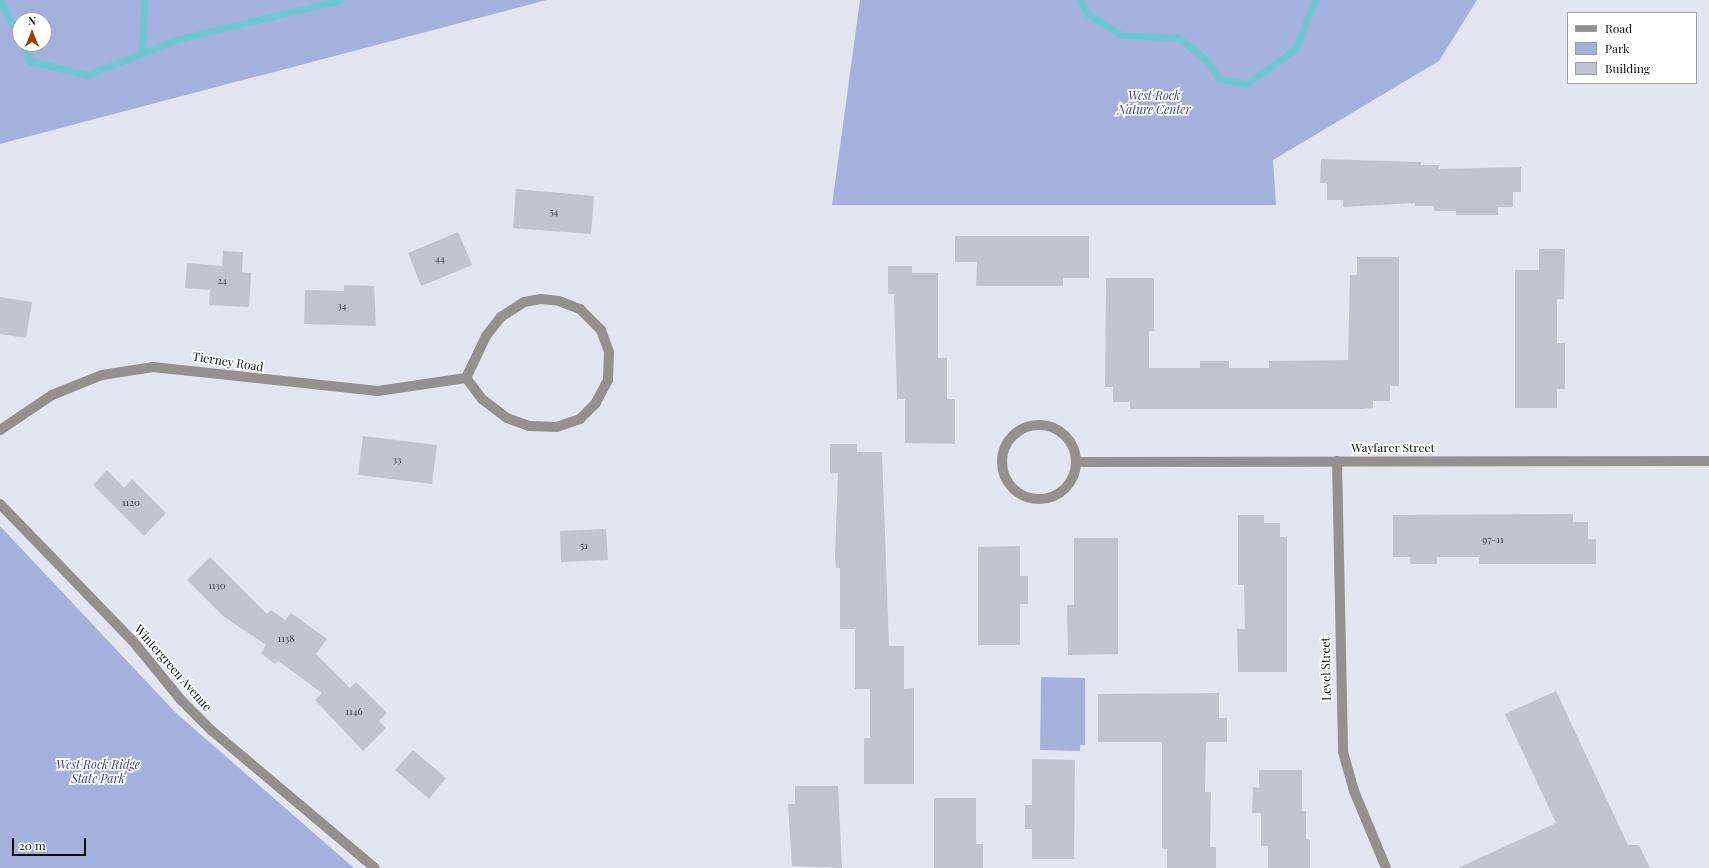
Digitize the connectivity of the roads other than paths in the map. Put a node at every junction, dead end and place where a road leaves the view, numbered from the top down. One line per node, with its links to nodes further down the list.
1 (466, 378): 1 (street); 2 (street, Tierney Road)
2 (0, 430)
3 (1338, 461): 4 (street, Wayfarer Street); 5 (street, Wayfarer Street); 8 (street, Level Street)
4 (1709, 461)
5 (1076, 462): 5 (street)
6 (0, 504): 7 (street, Wintergreen Avenue)
7 (375, 868)
8 (1386, 868)

